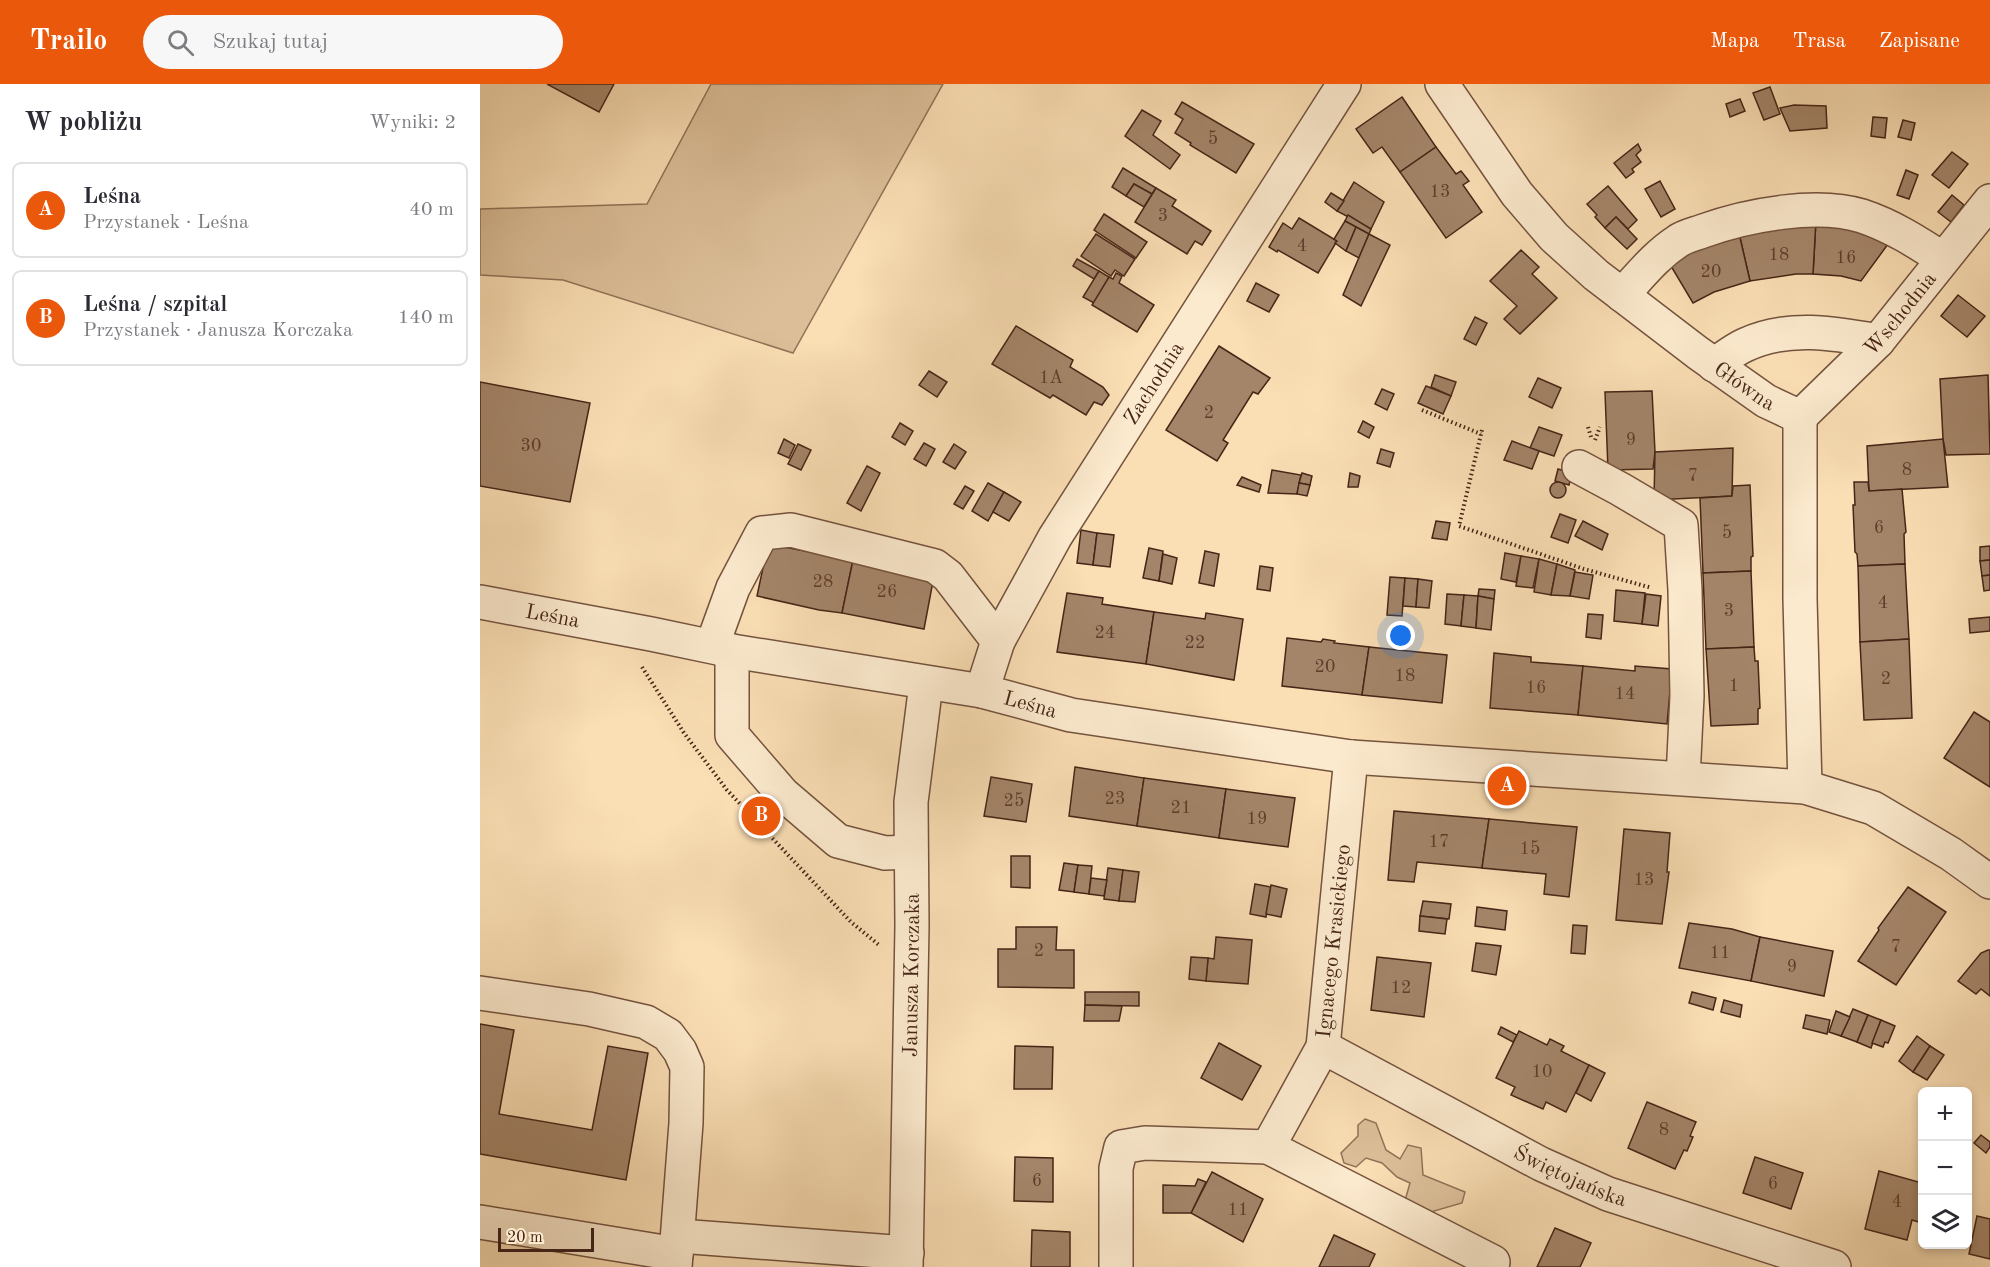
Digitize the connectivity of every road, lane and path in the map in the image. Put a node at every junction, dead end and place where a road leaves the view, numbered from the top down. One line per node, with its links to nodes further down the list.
1 (1344, 84): 14 (street, Zachodnia)
2 (1442, 84): 5 (street, Główna)
3 (1990, 201): 4 (street, Wschodnia)
4 (1943, 259): 5 (street); 6 (street, Wschodnia)
5 (1622, 296): 7 (street, Główna)
6 (1878, 341): 7 (street); 9 (street, Wschodnia)
7 (1714, 364): 9 (street, Główna)
8 (1422, 410): 12 (path)
9 (1800, 417): 20 (street, Główna)
10 (1600, 427): 11 (path)
11 (1586, 456): 12 (street)
12 (1685, 596): 19 (street)
13 (480, 602): 15 (street, Leśna)
14 (998, 641): 15 (street); 17 (street, Zachodnia)
15 (722, 649): 16 (street, Leśna); 21 (street)
16 (926, 684): 17 (street, Leśna); 21 (street, Janusza Korczaka)
17 (982, 692): 18 (street, Leśna)
18 (1352, 757): 19 (street, Leśna); 24 (street, Ignacego Krasickiego)
19 (1683, 778): 20 (street, Leśna)
20 (1805, 787): 22 (street, Leśna)
21 (910, 852): 28 (street, Janusza Korczaka)
22 (1990, 882)
23 (480, 993): 27 (street)
24 (1323, 1047): 25 (street, Ignacego Krasickiego); 31 (street, Świętojańska)
25 (1268, 1147): 29 (street); 30 (street)
26 (480, 1222): 27 (street)
27 (676, 1253): 28 (street)
28 (906, 1260)
29 (1492, 1262)
30 (1116, 1267)
31 (1834, 1267)

